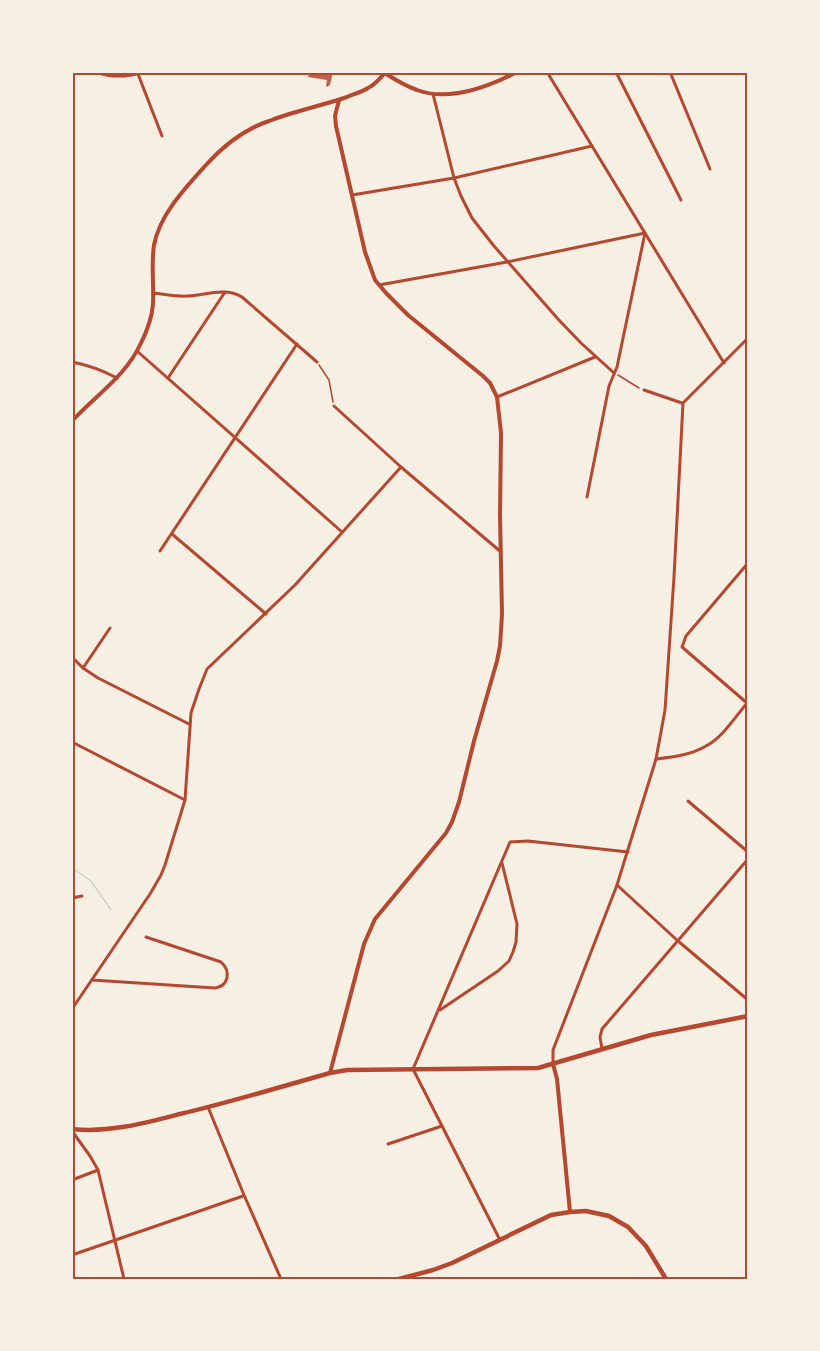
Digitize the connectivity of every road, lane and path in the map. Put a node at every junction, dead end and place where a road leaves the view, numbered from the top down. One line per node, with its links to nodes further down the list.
1 (96, 72): 9 (street)
2 (144, 72): 9 (street)
3 (384, 72): 11 (street); 12 (street)
4 (502, 72): 10 (street)
5 (517, 72): 10 (street)
6 (547, 72): 14 (street)
7 (616, 72): 18 (street)
8 (670, 72): 15 (street)
9 (138, 74): 13 (street)
10 (509, 76): 11 (street)
11 (433, 94): 16 (street)
12 (339, 100): 17 (street); 22 (street)
13 (162, 136)
14 (592, 146): 16 (street); 19 (street)
15 (710, 169)
16 (454, 178): 17 (street); 20 (street)
17 (352, 195): 21 (street)
18 (681, 200)
19 (645, 233): 20 (street); 30 (street); 31 (street)
20 (507, 262): 21 (street); 27 (street)
21 (379, 285): 35 (street)
22 (153, 292): 23 (street); 26 (street)
23 (225, 292): 25 (street); 33 (street)
24 (748, 338): 30 (street)
25 (297, 344): 29 (street); 39 (street)
26 (137, 351): 32 (street); 33 (street)
27 (596, 357): 31 (street); 35 (street)
28 (72, 362): 32 (street)
29 (317, 362): 37 (path)
30 (724, 363): 36 (street)
31 (614, 373): 34 (path); 41 (street)
32 (117, 378): 38 (street)
33 (168, 378): 39 (street)
34 (644, 390): 36 (street)
35 (497, 397): 45 (street)
36 (683, 403): 54 (street)
37 (334, 406): 40 (street)
38 (72, 421)
39 (235, 438): 42 (street); 43 (street)
40 (401, 466): 42 (street); 45 (street)
41 (587, 497)
42 (342, 532): 47 (street)
43 (172, 534): 44 (street); 47 (street)
44 (160, 551)
45 (501, 552): 74 (street)
46 (748, 563): 51 (street)
47 (266, 614): 52 (street)
48 (110, 628): 50 (street)
49 (72, 657): 50 (street)
50 (83, 668): 52 (street)
51 (748, 703): 54 (street)
52 (189, 724): 55 (street)
53 (72, 742): 55 (street)
54 (656, 759): 57 (street)
55 (184, 800): 66 (street)
56 (688, 801): 58 (street)
57 (628, 852): 60 (street); 61 (street)
58 (748, 852)
59 (748, 859): 65 (street)
60 (502, 861): 69 (street); 69 (street)
61 (617, 885): 65 (street); 72 (street)
62 (82, 896): 63 (street)
63 (72, 898)
64 (146, 937): 66 (street)
65 (678, 940): 67 (street); 71 (street)
66 (92, 980): 68 (street)
67 (748, 1000)
68 (72, 1009)
69 (438, 1011): 73 (street)
70 (748, 1016): 71 (main road)
71 (602, 1049): 72 (main road)
72 (553, 1064): 73 (main road); 82 (street)
73 (413, 1069): 74 (main road); 76 (street)
74 (330, 1073): 75 (main road)
75 (208, 1107): 77 (main road); 81 (street)
76 (442, 1126): 78 (street); 84 (street)
77 (72, 1130): 79 (street)
78 (388, 1144)
79 (98, 1170): 80 (street); 83 (street)
80 (72, 1180)
81 (244, 1196): 83 (street); 87 (street)
82 (570, 1212): 84 (main road); 89 (main road)
83 (116, 1240): 85 (street); 86 (street)
84 (500, 1240): 88 (main road)
85 (72, 1255)
86 (124, 1279)
87 (281, 1279)
88 (399, 1279)
89 (666, 1279)

